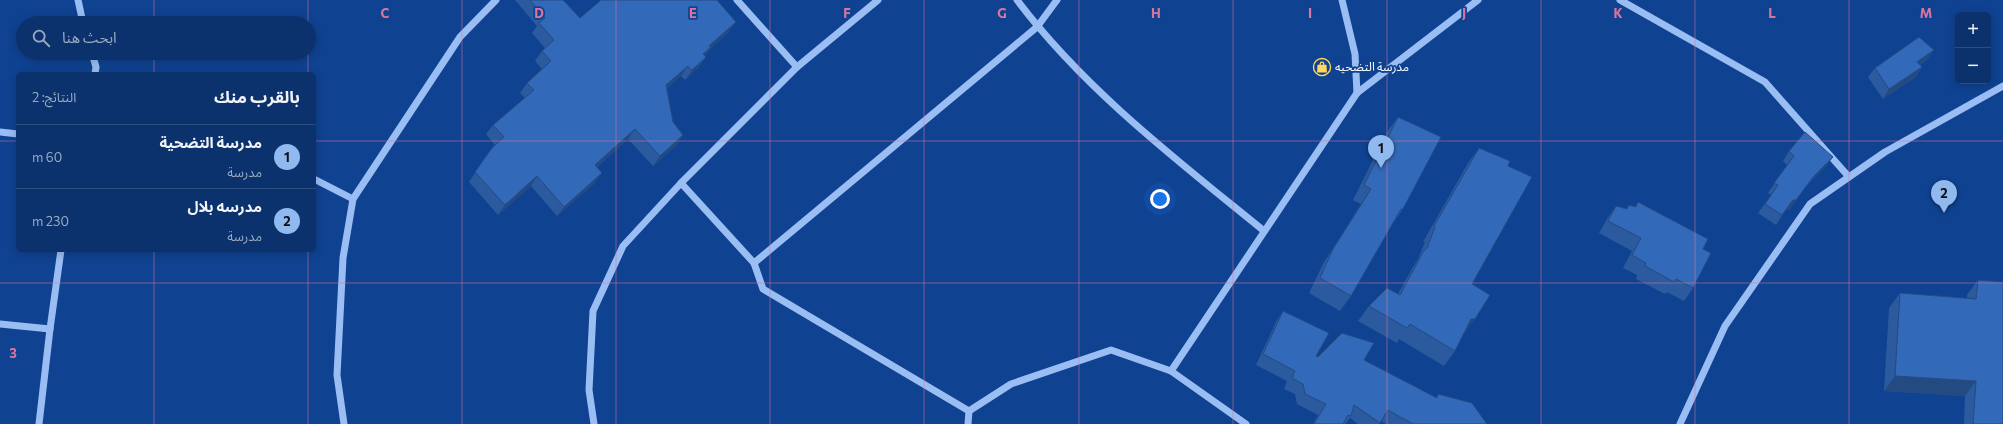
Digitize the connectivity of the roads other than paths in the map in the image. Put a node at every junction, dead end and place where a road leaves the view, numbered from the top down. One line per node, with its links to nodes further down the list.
1 (78, 0): 10 (street)
2 (496, 0): 22 (street)
3 (737, 0): 13 (street)
4 (878, 0): 13 (street)
5 (1016, 0): 11 (street)
6 (1057, 0): 11 (street)
7 (1342, 0): 16 (street)
8 (1478, 0): 16 (street)
9 (1620, 0): 19 (street)
10 (81, 16)
11 (1037, 27): 23 (street); 25 (street)
12 (94, 60): 14 (street)
13 (797, 67): 21 (street)
14 (95, 72)
15 (2003, 86): 19 (street)
16 (1357, 93): 23 (street)
17 (0, 132): 18 (street)
18 (16, 134)
19 (1849, 177): 35 (street)
20 (316, 180): 22 (street)
21 (682, 183): 25 (street); 32 (street)
22 (353, 199): 31 (street)
23 (1264, 231): 28 (street)
24 (61, 252): 27 (street)
25 (754, 263): 29 (street)
26 (0, 324): 27 (street)
27 (50, 329): 30 (street)
28 (1171, 371): 29 (street); 34 (street)
29 (969, 411): 33 (street)
30 (39, 424)
31 (344, 424)
32 (594, 424)
33 (968, 424)
34 (1246, 424)
35 (1680, 424)

